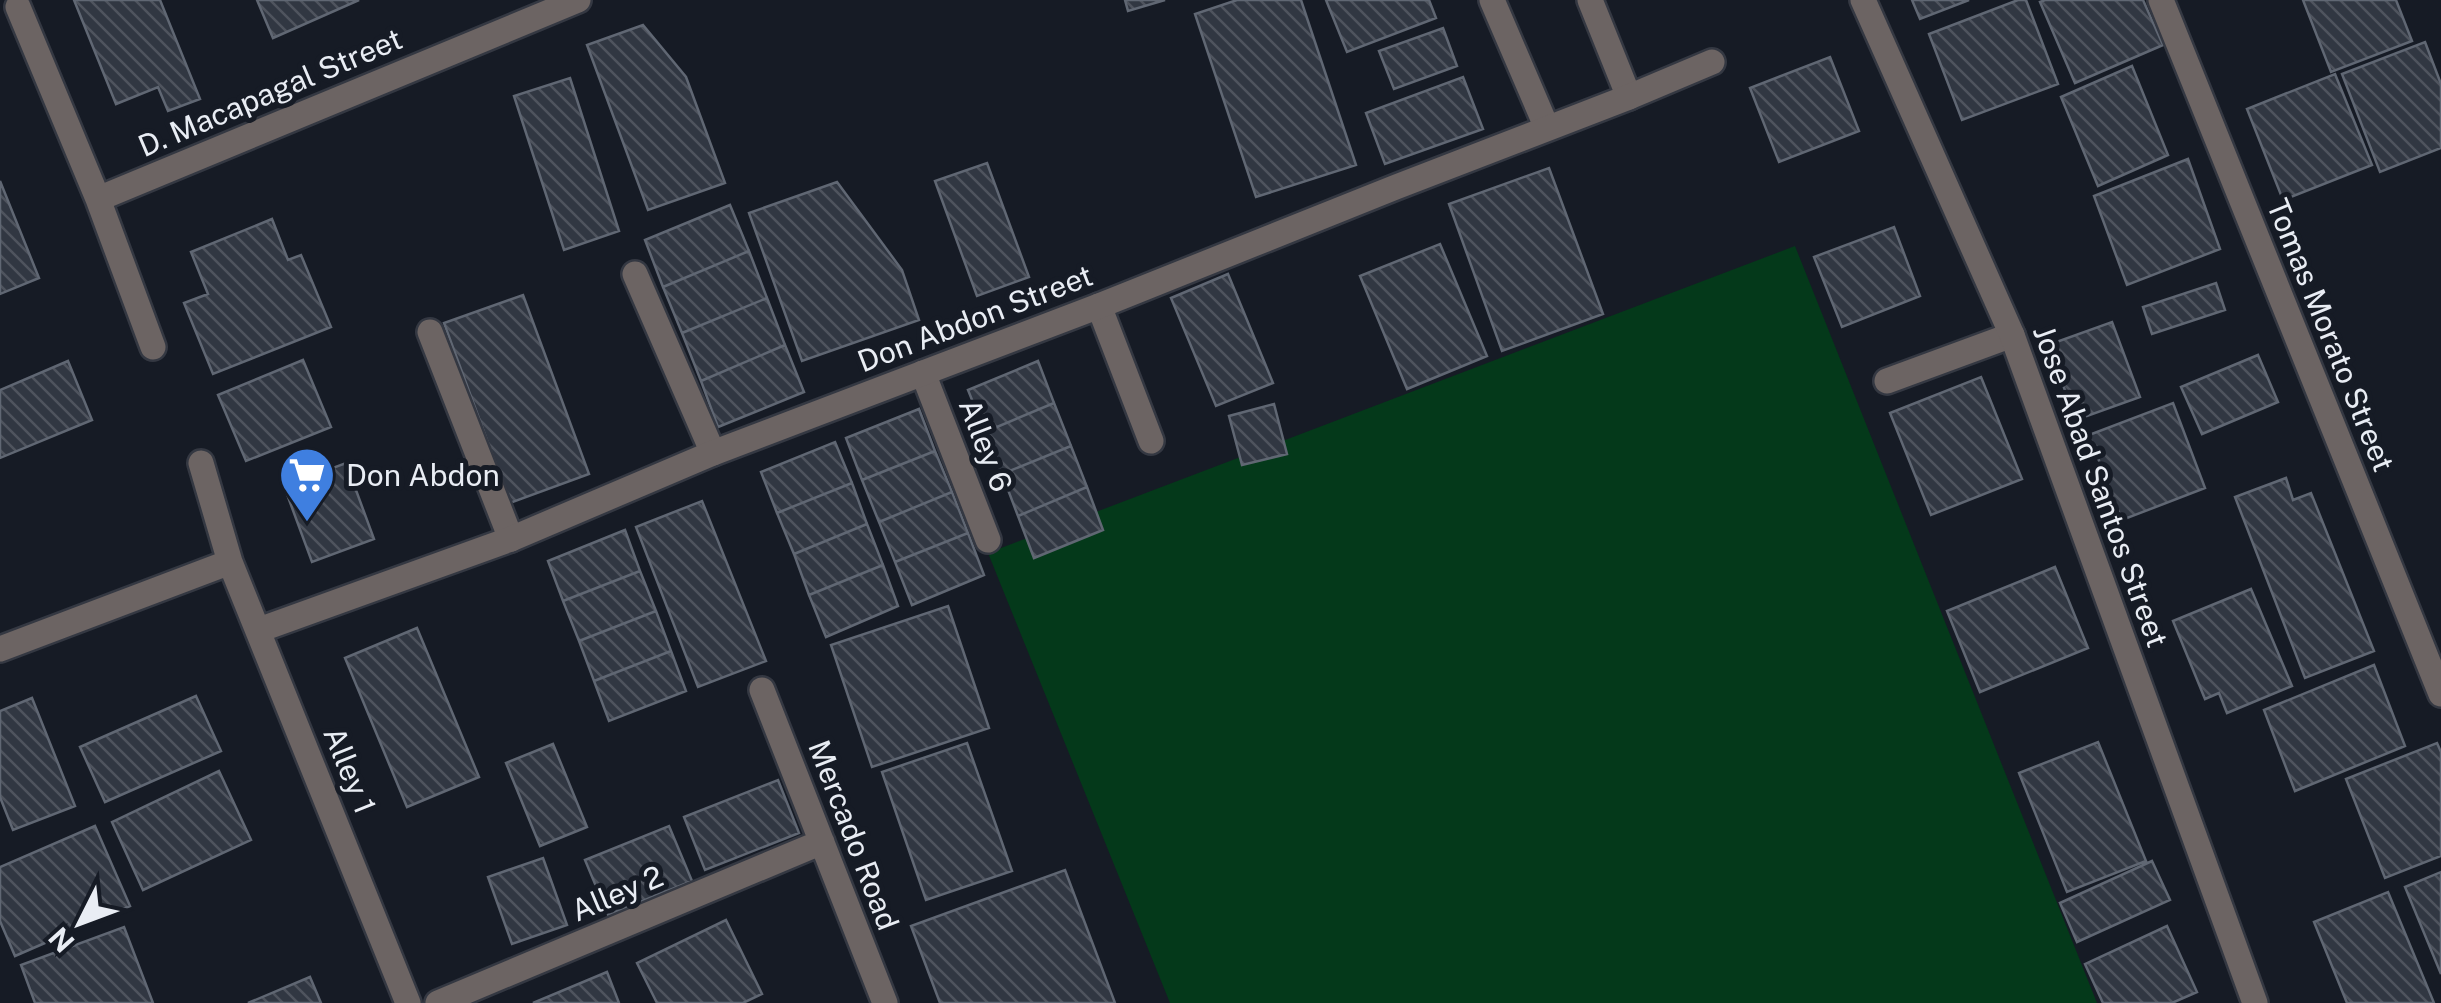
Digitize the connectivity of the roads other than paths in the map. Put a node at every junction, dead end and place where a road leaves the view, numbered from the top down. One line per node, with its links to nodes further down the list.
1 (578, 0): 10 (street, D. Macapagal Street)
2 (1492, 0): 9 (street)
3 (1590, 0): 8 (street)
4 (1863, 0): 14 (street, Jose Abad Santos Street)
5 (2161, 0): 27 (street, Tomas Morato Street)
6 (18, 8): 10 (street)
7 (1712, 62): 8 (street, Don Abdon Street)
8 (1629, 98): 9 (street, Don Abdon Street)
9 (1547, 128): 12 (street, Don Abdon Street)
10 (98, 199): 15 (street)
11 (635, 274): 19 (street)
12 (1099, 306): 16 (street, Don Abdon Street); 18 (street)
13 (430, 332): 21 (street)
14 (2012, 334): 17 (street); 32 (street, Jose Abad Santos Street)
15 (154, 347)
16 (923, 373): 19 (street, Don Abdon Street); 22 (street, Alley 6)
17 (1887, 381)
18 (1151, 440)
19 (713, 452): 21 (street, Don Abdon Street)
20 (201, 463): 23 (street, Alley 1)
21 (512, 539): 24 (street, Don Abdon Street)
22 (988, 540)
23 (230, 562): 24 (street, Alley 1); 25 (street)
24 (258, 630): 29 (street, Alley 1)
25 (0, 649)
26 (762, 690): 28 (street, Mercado Road)
27 (2441, 694)
28 (822, 842): 30 (street, Alley 2); 31 (street, Mercado Road)
29 (408, 1003)
30 (438, 1003)
31 (885, 1003)
32 (2254, 1003)

